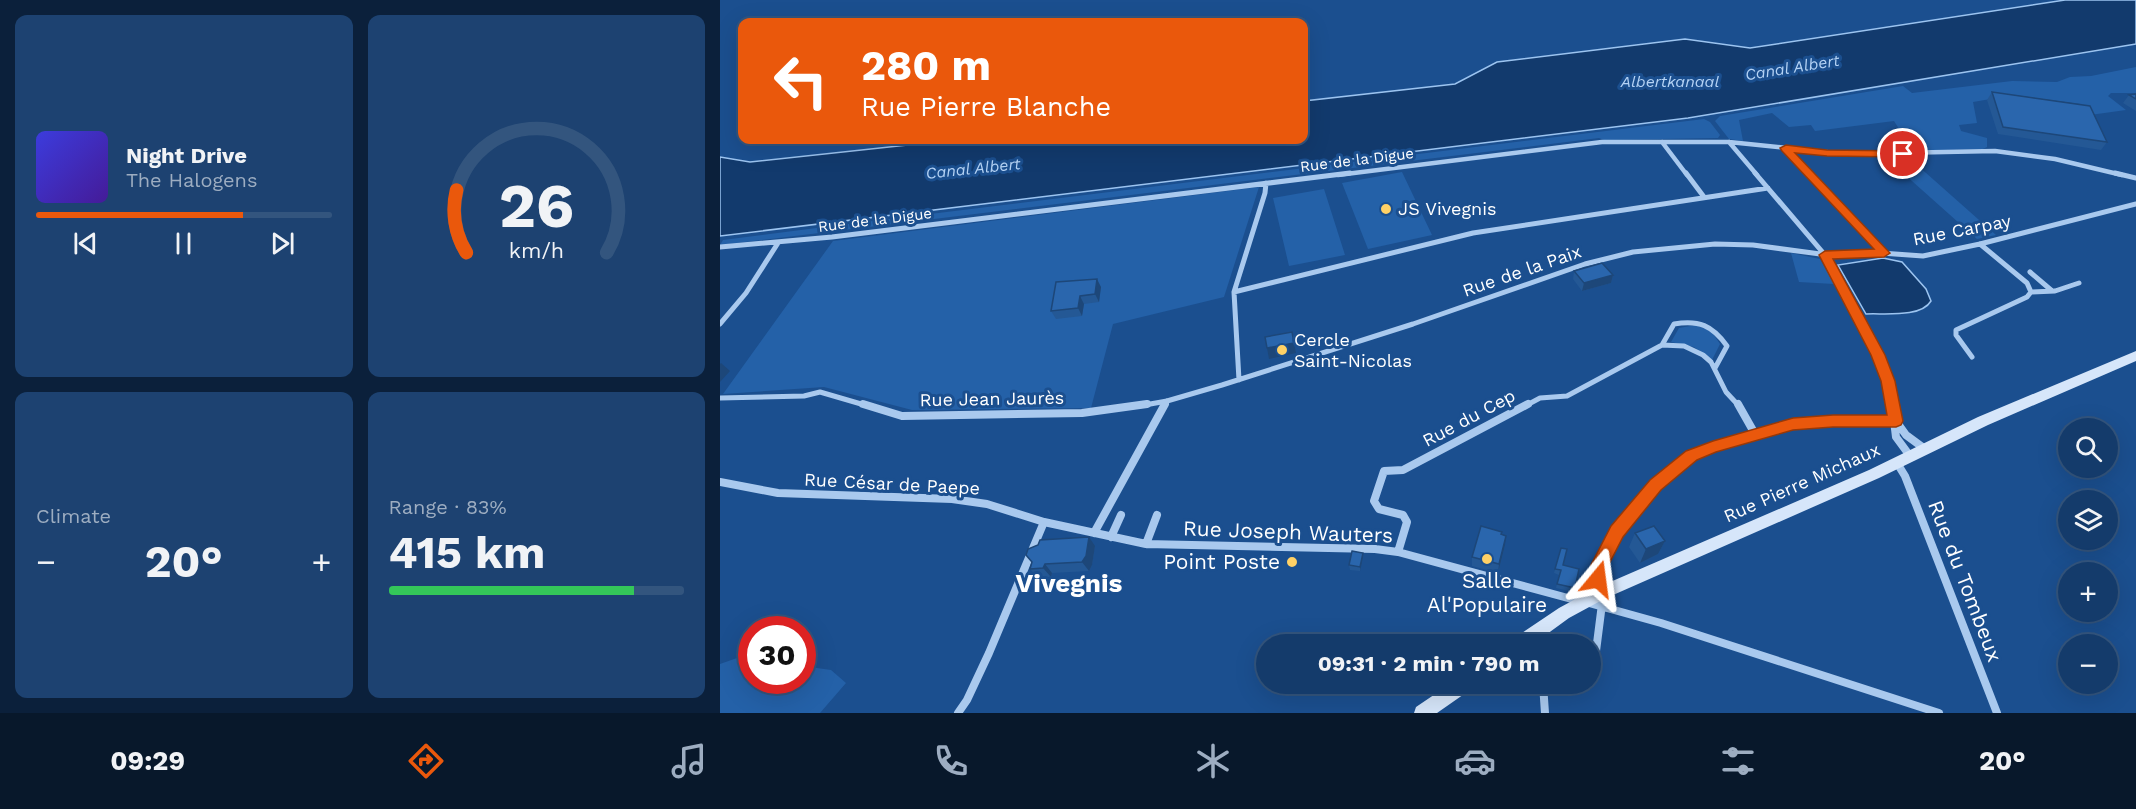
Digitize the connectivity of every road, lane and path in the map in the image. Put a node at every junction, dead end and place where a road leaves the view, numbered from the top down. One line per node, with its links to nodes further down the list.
1 (1662, 142): 2 (street, Rue de la Digue); 5 (street, Rue de la Digue); 7 (street)
2 (1729, 142): 3 (street, Rue de la Digue); 6 (street, Rue du Tombeux)
3 (1786, 148): 4 (street, Rue de la Digue); 12 (street)
4 (2136, 178)
5 (1266, 183): 9 (street, Rue de la Digue); 17 (street)
6 (1768, 188): 7 (street); 13 (street, Rue du Tombeux)
7 (1704, 197): 17 (street)
8 (2136, 204): 10 (street, Rue Carpay)
9 (778, 243): 11 (street, Rue de la Digue); 19 (street)
10 (1980, 244): 12 (street, Rue Carpay); 18 (street)
11 (720, 247)
12 (1884, 253): 13 (street, Rue Carpay)
13 (1825, 255): 24 (street, Rue de la Paix); 27 (street, Rue du Tombeux)
14 (2030, 272): 16 (street)
15 (2079, 283): 16 (street)
16 (2051, 290): 18 (street)
17 (1234, 292): 24 (street)
18 (2031, 292): 22 (street)
19 (720, 324)
20 (1662, 345): 23 (street); 23 (street, Rue du Cep); 38 (street, Rue du Cep)
21 (2136, 356): 29 (main road, Rue Pierre Michaux)
22 (1972, 357)
23 (1715, 368): 28 (street)
24 (1239, 380): 26 (street, Rue de la Paix)
25 (720, 398): 26 (street, Rue Jean Jaurès)
26 (1167, 401): 35 (street)
27 (1896, 421): 28 (street); 29 (street); 30 (street, Rue du Tombeux)
28 (1755, 434): 39 (street)
29 (1925, 449): 30 (main road, Rue Pierre Michaux)
30 (1904, 459): 39 (main road, Rue Pierre Michaux); 49 (street, Rue du Tombeux)
31 (720, 482): 34 (street, Rue César de Paepe)
32 (1121, 515): 36 (street)
33 (1157, 515): 37 (street)
34 (1044, 522): 35 (street, Rue César de Paepe); 45 (street)
35 (1094, 533): 36 (street, Rue Joseph Wauters)
36 (1111, 537): 37 (street, Rue Joseph Wauters)
37 (1146, 544): 38 (street, Rue Joseph Wauters)
38 (1398, 552): 40 (street, Rue Joseph Wauters)
39 (1600, 599): 40 (main road, Rue Pierre Michaux); 42 (street); 48 (street)
40 (1583, 602): 41 (main road, Rue Pierre Michaux)
41 (1544, 634)
42 (1597, 634)
43 (1450, 694): 46 (main road)
44 (1544, 694): 47 (street)
45 (958, 713)
46 (1422, 713)
47 (1545, 713)
48 (1939, 713)
49 (1997, 713)

